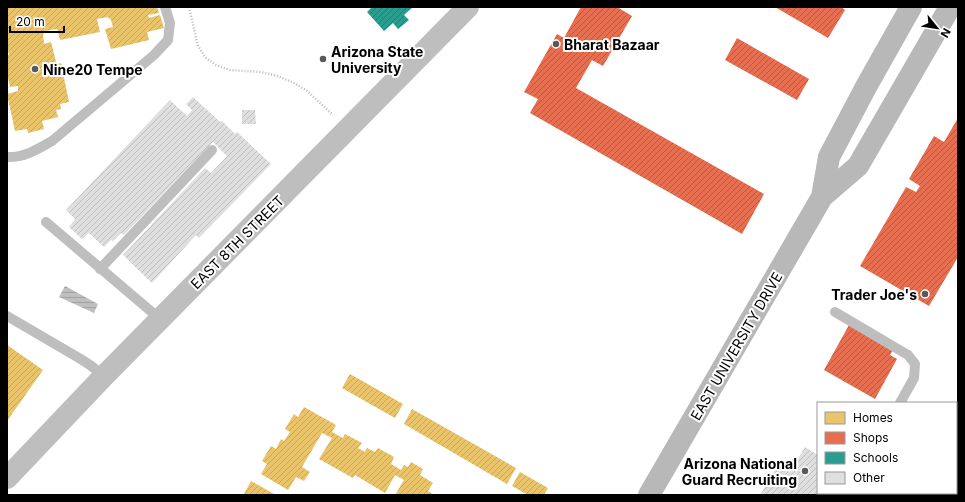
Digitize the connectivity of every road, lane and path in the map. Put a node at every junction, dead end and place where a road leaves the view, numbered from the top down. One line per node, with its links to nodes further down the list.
1 (165, 7): 8 (lane)
2 (189, 7): 6 (path)
3 (468, 7): 14 (street, EAST 8TH STREET)
4 (911, 7): 9 (main road, EAST UNIVERSITY DRIVE)
5 (950, 7): 9 (main road, EAST UNIVERSITY DRIVE)
6 (336, 118)
7 (212, 150): 11 (lane)
8 (7, 157)
9 (822, 197): 18 (main road, EAST UNIVERSITY DRIVE)
10 (46, 222): 11 (lane)
11 (100, 269): 14 (lane)
12 (835, 312): 16 (lane)
13 (7, 316): 15 (lane)
14 (160, 319): 15 (street, EAST 8TH STREET)
15 (104, 376): 17 (street, EAST 8TH STREET)
16 (901, 402)
17 (7, 478)
18 (649, 495)

